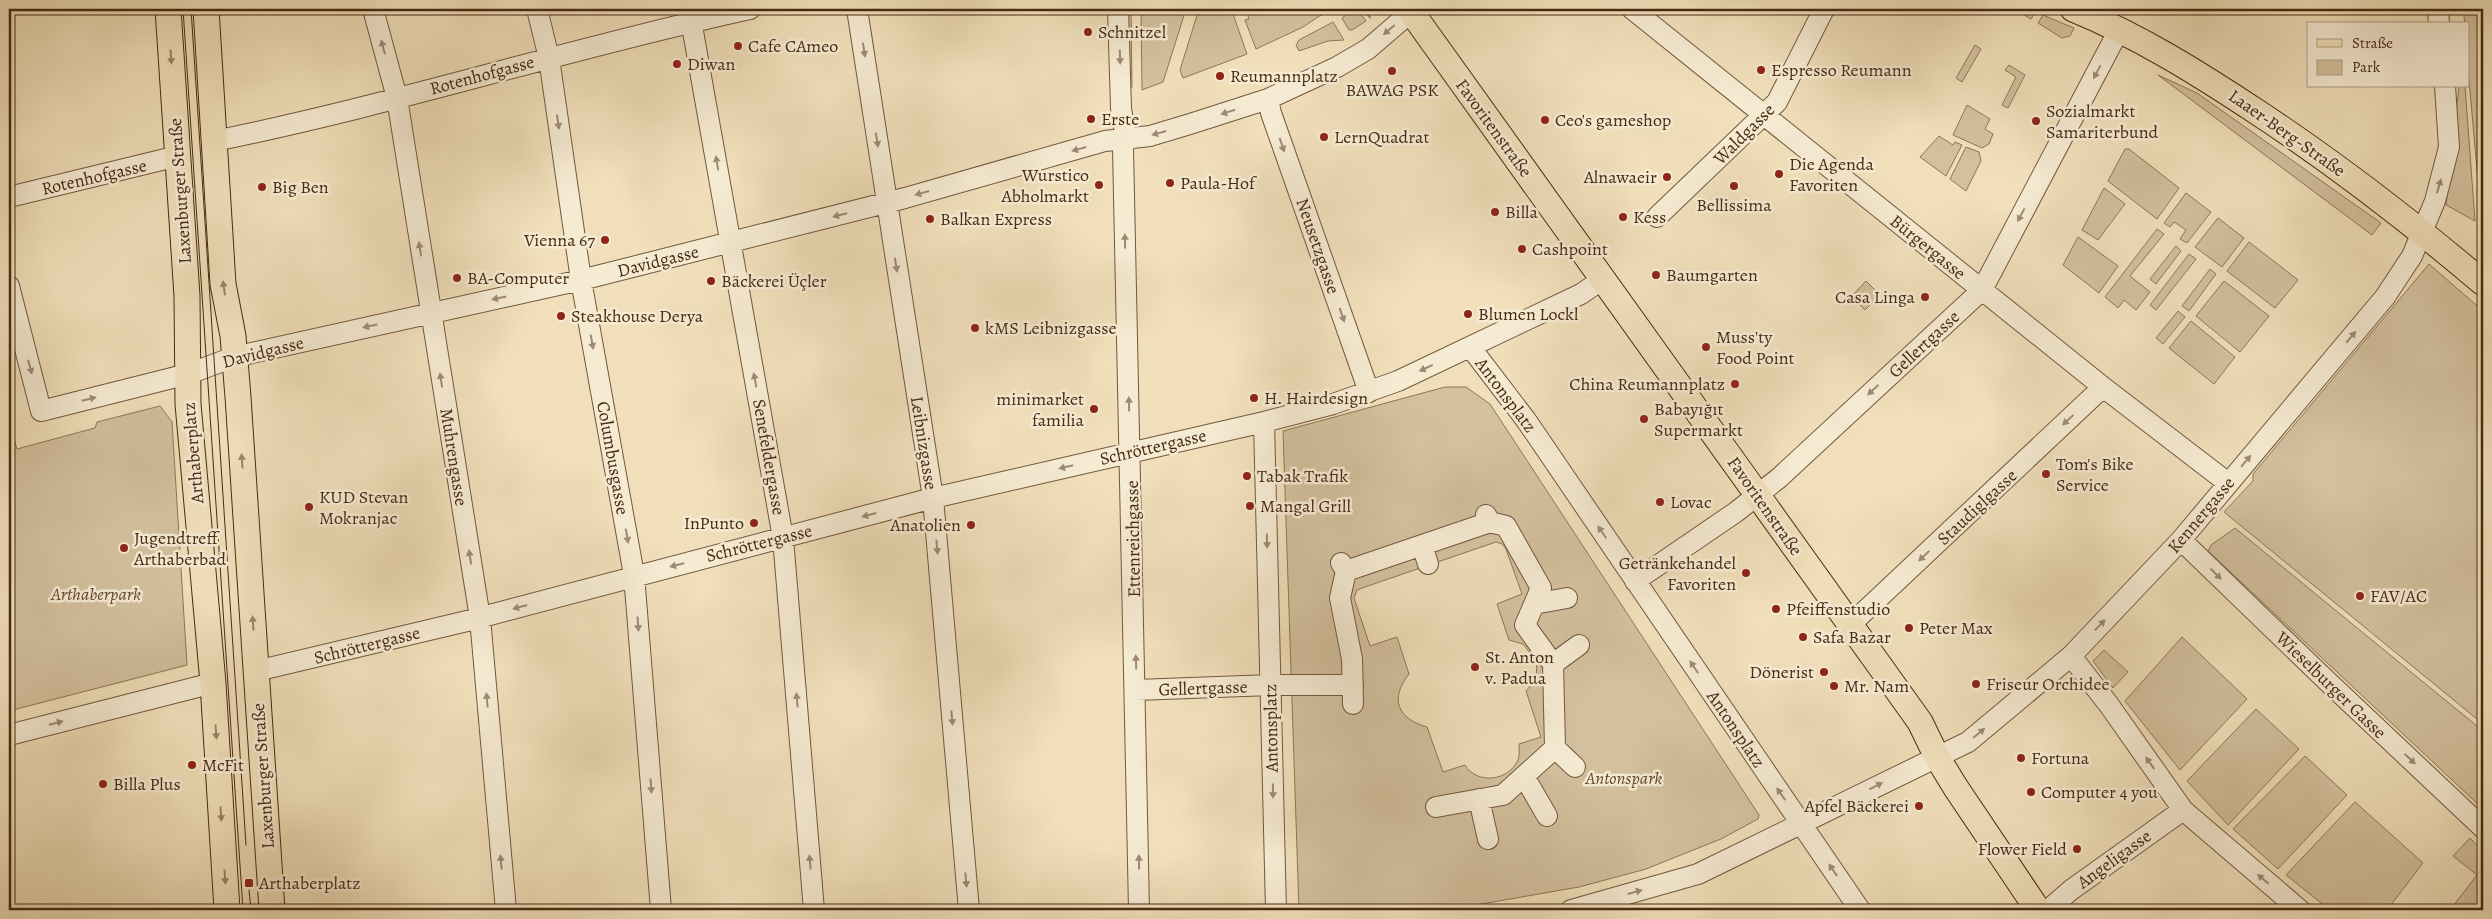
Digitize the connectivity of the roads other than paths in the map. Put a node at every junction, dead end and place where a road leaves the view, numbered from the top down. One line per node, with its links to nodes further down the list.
1 (168, 9): 23 (main road, Laxenburger Straße, one-way to 23)
2 (206, 9): 22 (main road, Laxenburger Straße)
3 (373, 9): 18 (street, Muhrengasse, one-way to 3)
4 (537, 9): 16 (street, Columbusgasse)
5 (750, 9): 13 (street, Rotenhofgasse)
6 (857, 9): 25 (street, Leibnizgasse, one-way to 25)
7 (1118, 9): 21 (street, one-way to 21)
8 (1632, 9): 20 (street, Bürgergasse)
9 (1824, 9): 20 (street, Waldgasse)
10 (2073, 9): 15 (main road, Laaer-Berg-Straße)
11 (2438, 9): 14 (street)
12 (1413, 10): 19 (street, one-way to 19); 29 (main road, Favoritenstraße)
13 (691, 15): 16 (street, Rotenhofgasse); 28 (street, Senefeldergasse, one-way to 13)
14 (2439, 22)
15 (2120, 28): 27 (main road, Laaer-Berg-Straße); 33 (street, Gellertgasse, one-way to 33)
16 (550, 58): 18 (street, Rotenhofgasse); 30 (street, Columbusgasse, one-way to 30)
17 (2445, 88): 27 (street, Kennergasse, one-way to 17)
18 (397, 98): 22 (street, Rotenhofgasse); 34 (street, Muhrengasse, one-way to 18)
19 (1268, 99): 21 (street, one-way to 21); 39 (street, Neusetzgasse, one-way to 39)
20 (1764, 116): 26 (street, Waldgasse); 33 (street, Bürgergasse)
21 (1126, 139): 25 (street, Davidgasse, one-way to 25); 41 (street, Ettenreichgasse, one-way to 21)
22 (214, 141): 36 (main road, Laxenburger Straße, one-way to 22)
23 (178, 156): 24 (street, Rotenhofgasse); 37 (main road, Laxenburger Straße)
24 (9, 197)
25 (887, 202): 28 (street, Davidgasse, one-way to 28); 44 (street, Leibnizgasse, one-way to 44)
26 (1657, 217)
27 (2423, 232): 31 (main road, Laaer-Berg-Straße); 42 (street, Kennergasse, one-way to 27)
28 (730, 243): 30 (street, Davidgasse); 45 (street, Senefeldergasse, one-way to 28)
29 (1603, 279): 35 (street); 43 (main road, Favoritenstraße)
30 (581, 280): 34 (street, Davidgasse, one-way to 34); 47 (street, Columbusgasse, one-way to 47)
31 (2483, 283)
32 (9, 286): 37 (street, one-way to 37)
33 (1982, 290): 38 (street, Bürgergasse); 43 (street, Gellertgasse, one-way to 43)
34 (431, 313): 36 (street, Davidgasse, one-way to 36); 51 (street, Muhrengasse, one-way to 34)
35 (1470, 348): 39 (street, Antonsplatz, one-way to 39); 48 (street, Antonsplatz, one-way to 35)
36 (234, 357): 37 (street, Davidgasse); 56 (main road, one-way to 36)
37 (188, 374): 57 (main road, Arthaberplatz)
38 (2103, 387): 42 (street, Bürgergasse); 52 (street, Staudiglgasse, one-way to 52)
39 (1369, 392): 40 (street, Antonsplatz)
40 (1264, 422): 41 (street, Schröttergasse); 58 (street, Antonsplatz, one-way to 58)
41 (1130, 452): 44 (street, Schröttergasse, one-way to 44); 59 (street, Ettenreichgasse, one-way to 41)
42 (2228, 483): 46 (street, Kennergasse)
43 (1758, 495): 48 (street, Gellertgasse); 52 (main road, Favoritenstraße)
44 (933, 498): 45 (street, Schröttergasse, one-way to 45); 77 (street, Leibnizgasse, one-way to 77)
45 (783, 538): 47 (street, Schröttergasse, one-way to 47); 76 (street, Senefeldergasse, one-way to 45)
46 (2181, 540): 54 (street, Kennergasse, one-way to 46); 70 (street, Wieselburger Gasse, one-way to 70)
47 (634, 575): 51 (street, Schröttergasse, one-way to 51); 75 (street, Columbusgasse, one-way to 75)
48 (1635, 581): 69 (street, Antonsplatz, one-way to 48)
49 (1567, 598): 50 (street)
50 (1534, 604): 55 (street); 58 (street)
51 (480, 618): 56 (street, Schröttergasse); 74 (street, Muhrengasse, one-way to 51)
52 (1850, 625): 62 (main road, Favoritenstraße)
53 (1578, 646): 55 (street)
54 (2071, 656): 62 (street, Kennergasse, one-way to 54); 67 (street, one-way to 54)
55 (1553, 664): 61 (street)
56 (256, 671): 73 (main road, Laxenburger Straße)
57 (213, 683): 60 (street, one-way to 57); 72 (main road, one-way to 72)
58 (1270, 685): 59 (street, Gellertgasse); 79 (street, Antonsplatz, one-way to 79)
59 (1136, 690): 78 (street, Ettenreichgasse, one-way to 59)
60 (9, 735)
61 (1555, 748): 63 (street); 64 (street)
62 (1937, 757): 69 (street, Kennergasse, one-way to 62); 82 (main road, Favoritenstraße)
63 (1575, 767)
64 (1524, 776): 65 (street); 68 (street)
65 (1480, 799): 66 (street); 71 (street)
66 (1436, 807)
67 (2183, 810): 83 (street, Angeligasse); 84 (street, one-way to 67)
68 (1547, 816)
69 (1802, 824): 80 (street, one-way to 69); 81 (street, Antonsplatz, one-way to 69)
70 (2483, 828)
71 (1488, 839)
72 (227, 910)
73 (272, 910)
74 (506, 910)
75 (660, 910)
76 (814, 910)
77 (969, 910)
78 (1140, 910)
79 (1276, 910)
80 (1571, 910)
81 (1860, 910)
82 (2038, 910)
83 (2048, 910)
84 (2300, 910)

